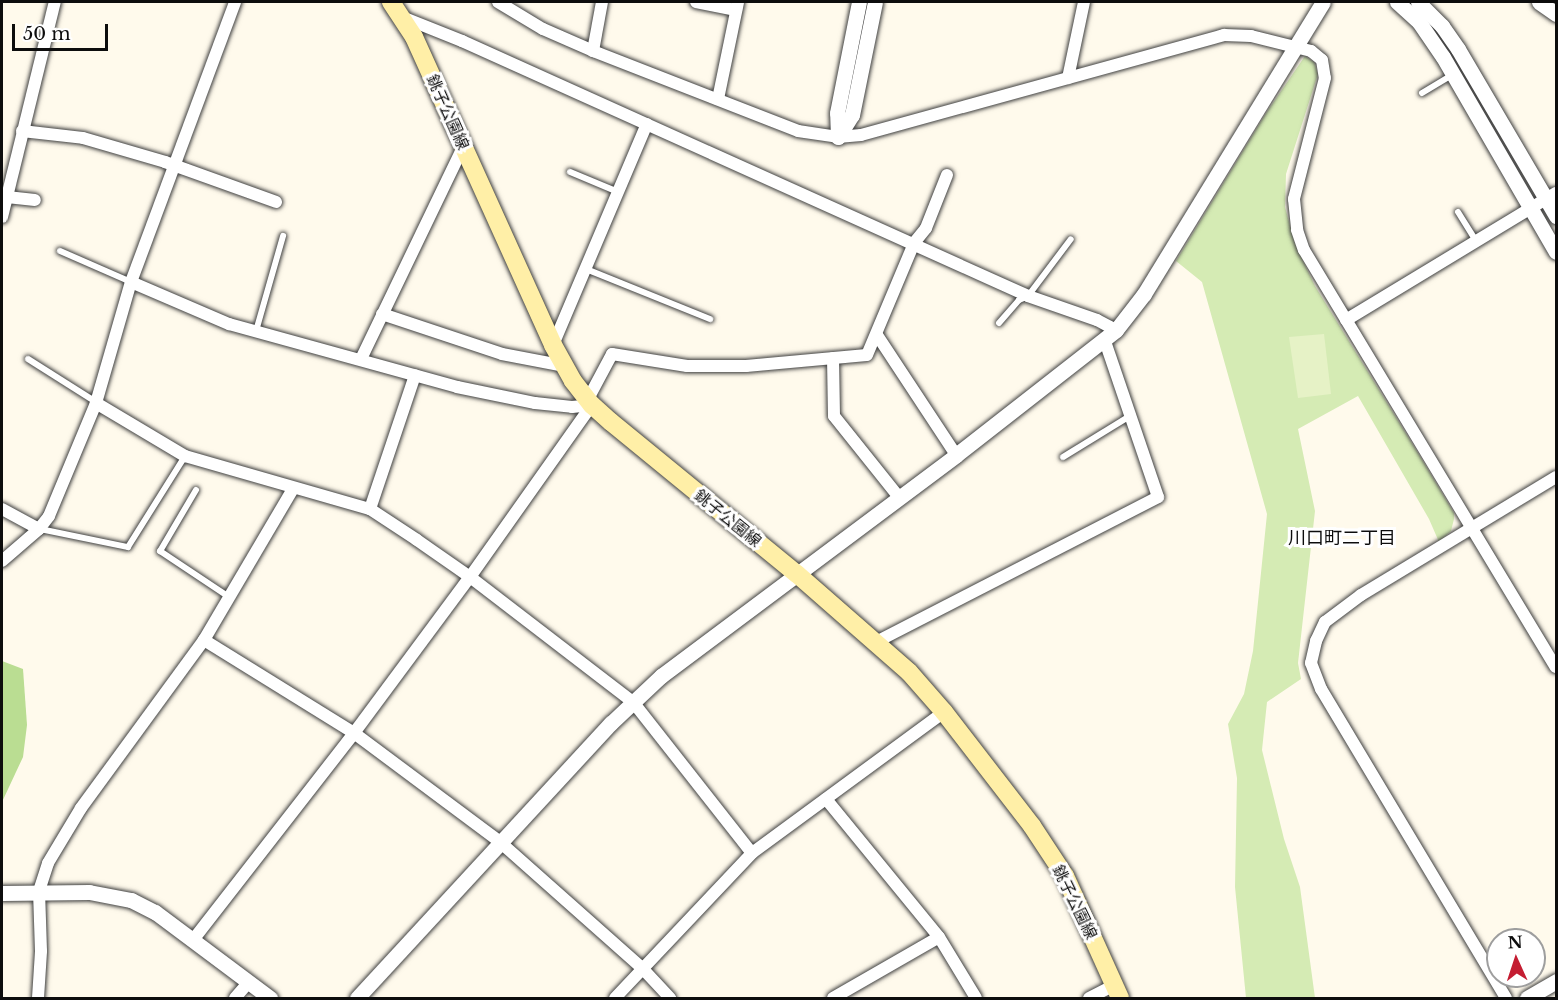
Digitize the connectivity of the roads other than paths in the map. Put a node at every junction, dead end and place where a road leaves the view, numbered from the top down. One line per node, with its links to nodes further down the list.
1 (55, 2): 24 (street)
2 (235, 2): 27 (street)
3 (391, 2): 16 (main road, 銚子公園線)
4 (498, 2): 18 (street)
5 (602, 2): 18 (street)
6 (696, 2): 14 (street)
7 (859, 2): 25 (street)
8 (875, 2): 25 (street)
9 (1083, 2): 20 (street)
10 (1323, 2): 17 (street)
11 (1397, 2): 19 (street)
12 (1418, 2): 31 (street)
13 (1539, 2): 15 (street)
14 (737, 6): 22 (street)
15 (1557, 14)
16 (402, 17): 23 (street); 26 (main road, 銚子公園線)
17 (1296, 45): 20 (street); 50 (street); 54 (street)
18 (592, 51): 22 (street)
19 (1453, 74): 21 (lane); 35 (street)
20 (1068, 78): 25 (street)
21 (1422, 93)
22 (718, 99): 25 (street)
23 (647, 124): 30 (street); 42 (street)
24 (22, 131): 27 (street); 32 (street)
25 (838, 137)
26 (463, 147): 48 (street); 55 (main road, 銚子公園線)
27 (173, 165): 34 (street); 46 (street)
28 (570, 172): 30 (lane)
29 (947, 175): 42 (street)
30 (618, 192): 45 (street)
31 (1552, 196): 35 (street); 37 (street)
32 (7, 197): 33 (street); 38 (street)
33 (35, 200)
34 (276, 202)
35 (1531, 208): 41 (street); 44 (street)
36 (1458, 212): 41 (lane)
37 (1557, 216)
38 (2, 217)
39 (283, 236): 52 (lane)
40 (1071, 239): 47 (lane)
41 (1476, 241): 50 (street)
42 (914, 243): 47 (street); 53 (street)
43 (60, 251): 46 (lane)
44 (1557, 252)
45 (585, 268): 49 (lane); 55 (street)
46 (131, 282): 52 (street); 62 (street)
47 (1028, 296): 51 (lane); 54 (street)
48 (382, 314): 58 (street); 59 (street)
49 (710, 319)
50 (1346, 320): 74 (street)
51 (999, 322)
52 (256, 332): 58 (street)
53 (877, 335): 57 (street); 64 (street)
54 (1110, 336): 63 (street); 64 (street)
55 (553, 345): 59 (main road, 銚子公園線)
56 (28, 358): 62 (lane)
57 (833, 358): 61 (street); 70 (street)
58 (361, 359): 60 (street)
59 (565, 366): 61 (main road, 銚子公園線)
60 (415, 375): 61 (street); 72 (street)
61 (590, 402): 76 (main road, 銚子公園線); 77 (street)
62 (96, 403): 65 (street); 73 (street)
63 (1130, 416): 66 (lane); 80 (street)
64 (956, 455): 70 (street)
65 (184, 456): 68 (street); 73 (lane)
66 (1063, 457)
67 (1557, 477): 74 (street)
68 (293, 489): 72 (street); 78 (street)
69 (196, 490): 78 (lane)
70 (899, 497): 76 (street)
71 (2, 509): 73 (street)
72 (370, 509): 77 (street)
73 (39, 529): 75 (street)
74 (1472, 529): 81 (street); 105 (street)
75 (2, 561)
76 (797, 574): 80 (main road, 銚子公園線); 82 (street)
77 (470, 577): 82 (street); 84 (street)
78 (230, 597): 79 (street)
79 (204, 639): 84 (street); 88 (street)
80 (876, 642): 83 (main road, 銚子公園線)
81 (1557, 667)
82 (633, 702): 86 (street); 87 (street)
83 (944, 712): 85 (street); 95 (main road, 銚子公園線)
84 (354, 733): 86 (street); 91 (street)
85 (826, 799): 87 (street); 90 (street)
86 (500, 842): 92 (street); 99 (street)
87 (752, 853): 92 (street)
88 (39, 891): 89 (street); 91 (street); 96 (street)
89 (2, 893)
90 (939, 937): 102 (street); 103 (street)
91 (193, 940): 94 (street)
92 (643, 969): 100 (street); 101 (street)
93 (1557, 981): 106 (street)
94 (249, 982): 97 (street); 98 (street)
95 (1117, 992): 104 (street)
96 (38, 999)
97 (235, 999)
98 (270, 999)
99 (357, 999)
100 (615, 999)
101 (670, 999)
102 (833, 999)
103 (976, 999)
104 (1089, 999)
105 (1506, 999)
106 (1527, 999)

